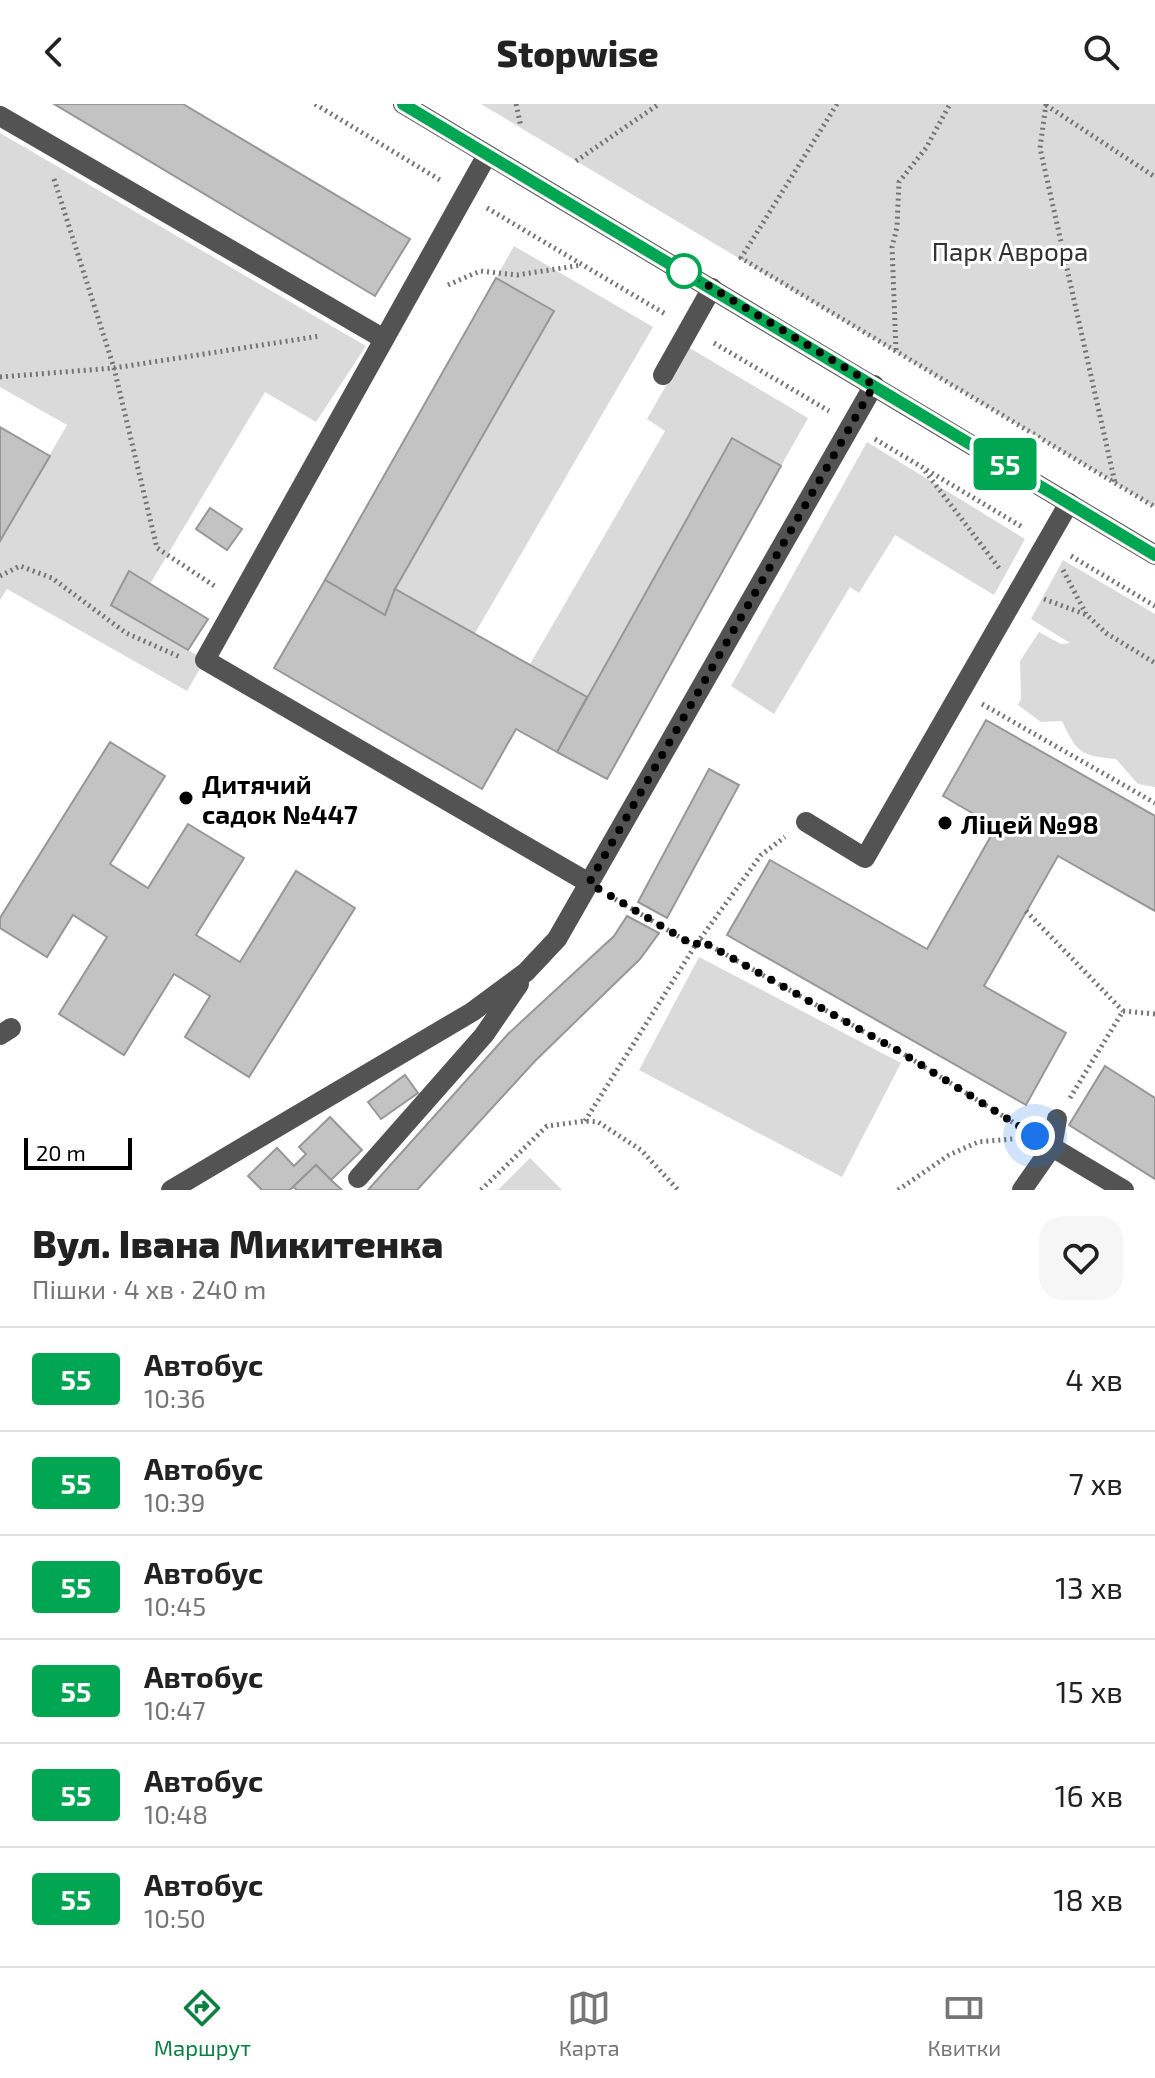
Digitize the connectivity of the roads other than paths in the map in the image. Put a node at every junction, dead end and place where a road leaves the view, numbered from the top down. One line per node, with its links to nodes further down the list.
1 (403, 104): 3 (street)
2 (0, 116): 5 (street)
3 (487, 155): 4 (street); 5 (street)
4 (712, 288): 6 (street); 7 (street)
5 (384, 339): 11 (street)
6 (663, 375)
7 (874, 385): 8 (street); 11 (street)
8 (1069, 503): 9 (street); 10 (street)
9 (1155, 555)
10 (806, 822)
11 (589, 883): 12 (street)
12 (530, 967): 15 (street); 16 (street)
13 (1057, 1119): 14 (street)
14 (1052, 1147): 17 (street); 18 (street)
15 (358, 1178)
16 (171, 1190)
17 (1022, 1190)
18 (1124, 1190)

